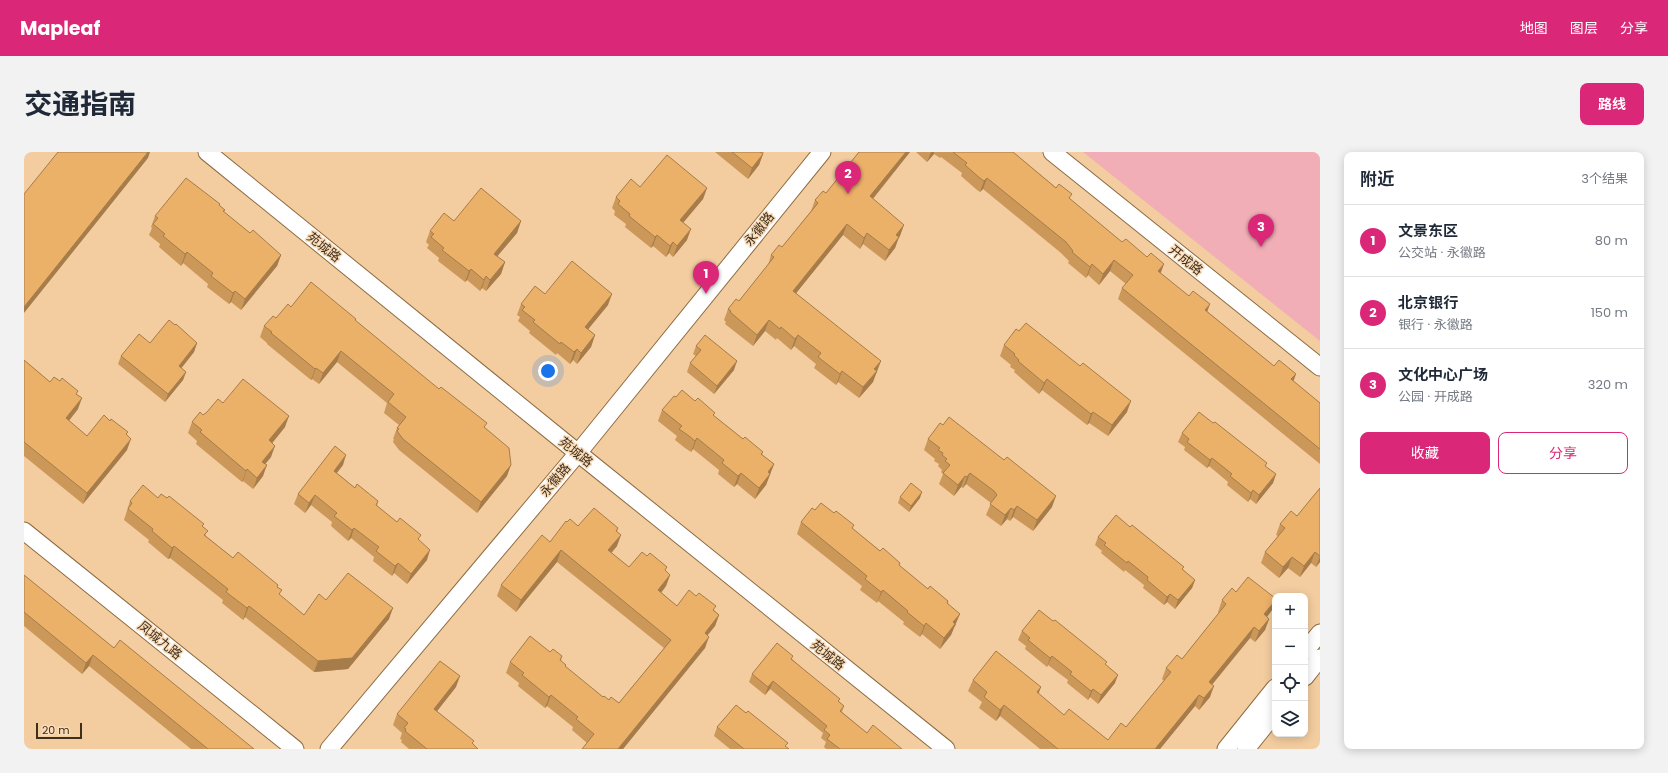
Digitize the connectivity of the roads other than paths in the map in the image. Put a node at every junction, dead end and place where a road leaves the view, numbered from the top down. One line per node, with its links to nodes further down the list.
1 (207, 152): 5 (street, 苑城路)
2 (822, 152): 5 (street, 永徽路)
3 (1052, 152): 4 (street, 开成路)
4 (1320, 367)
5 (578, 453): 14 (street, 永徽路); 15 (street, 苑城路)
6 (24, 531): 13 (street, 凤城九路)
7 (1320, 632): 8 (street)
8 (1308, 647)
9 (1320, 658): 10 (street)
10 (1308, 673)
11 (1272, 692): 16 (street)
12 (1272, 717): 17 (street)
13 (296, 749)
14 (329, 749)
15 (946, 749)
16 (1226, 749)
17 (1246, 749)

